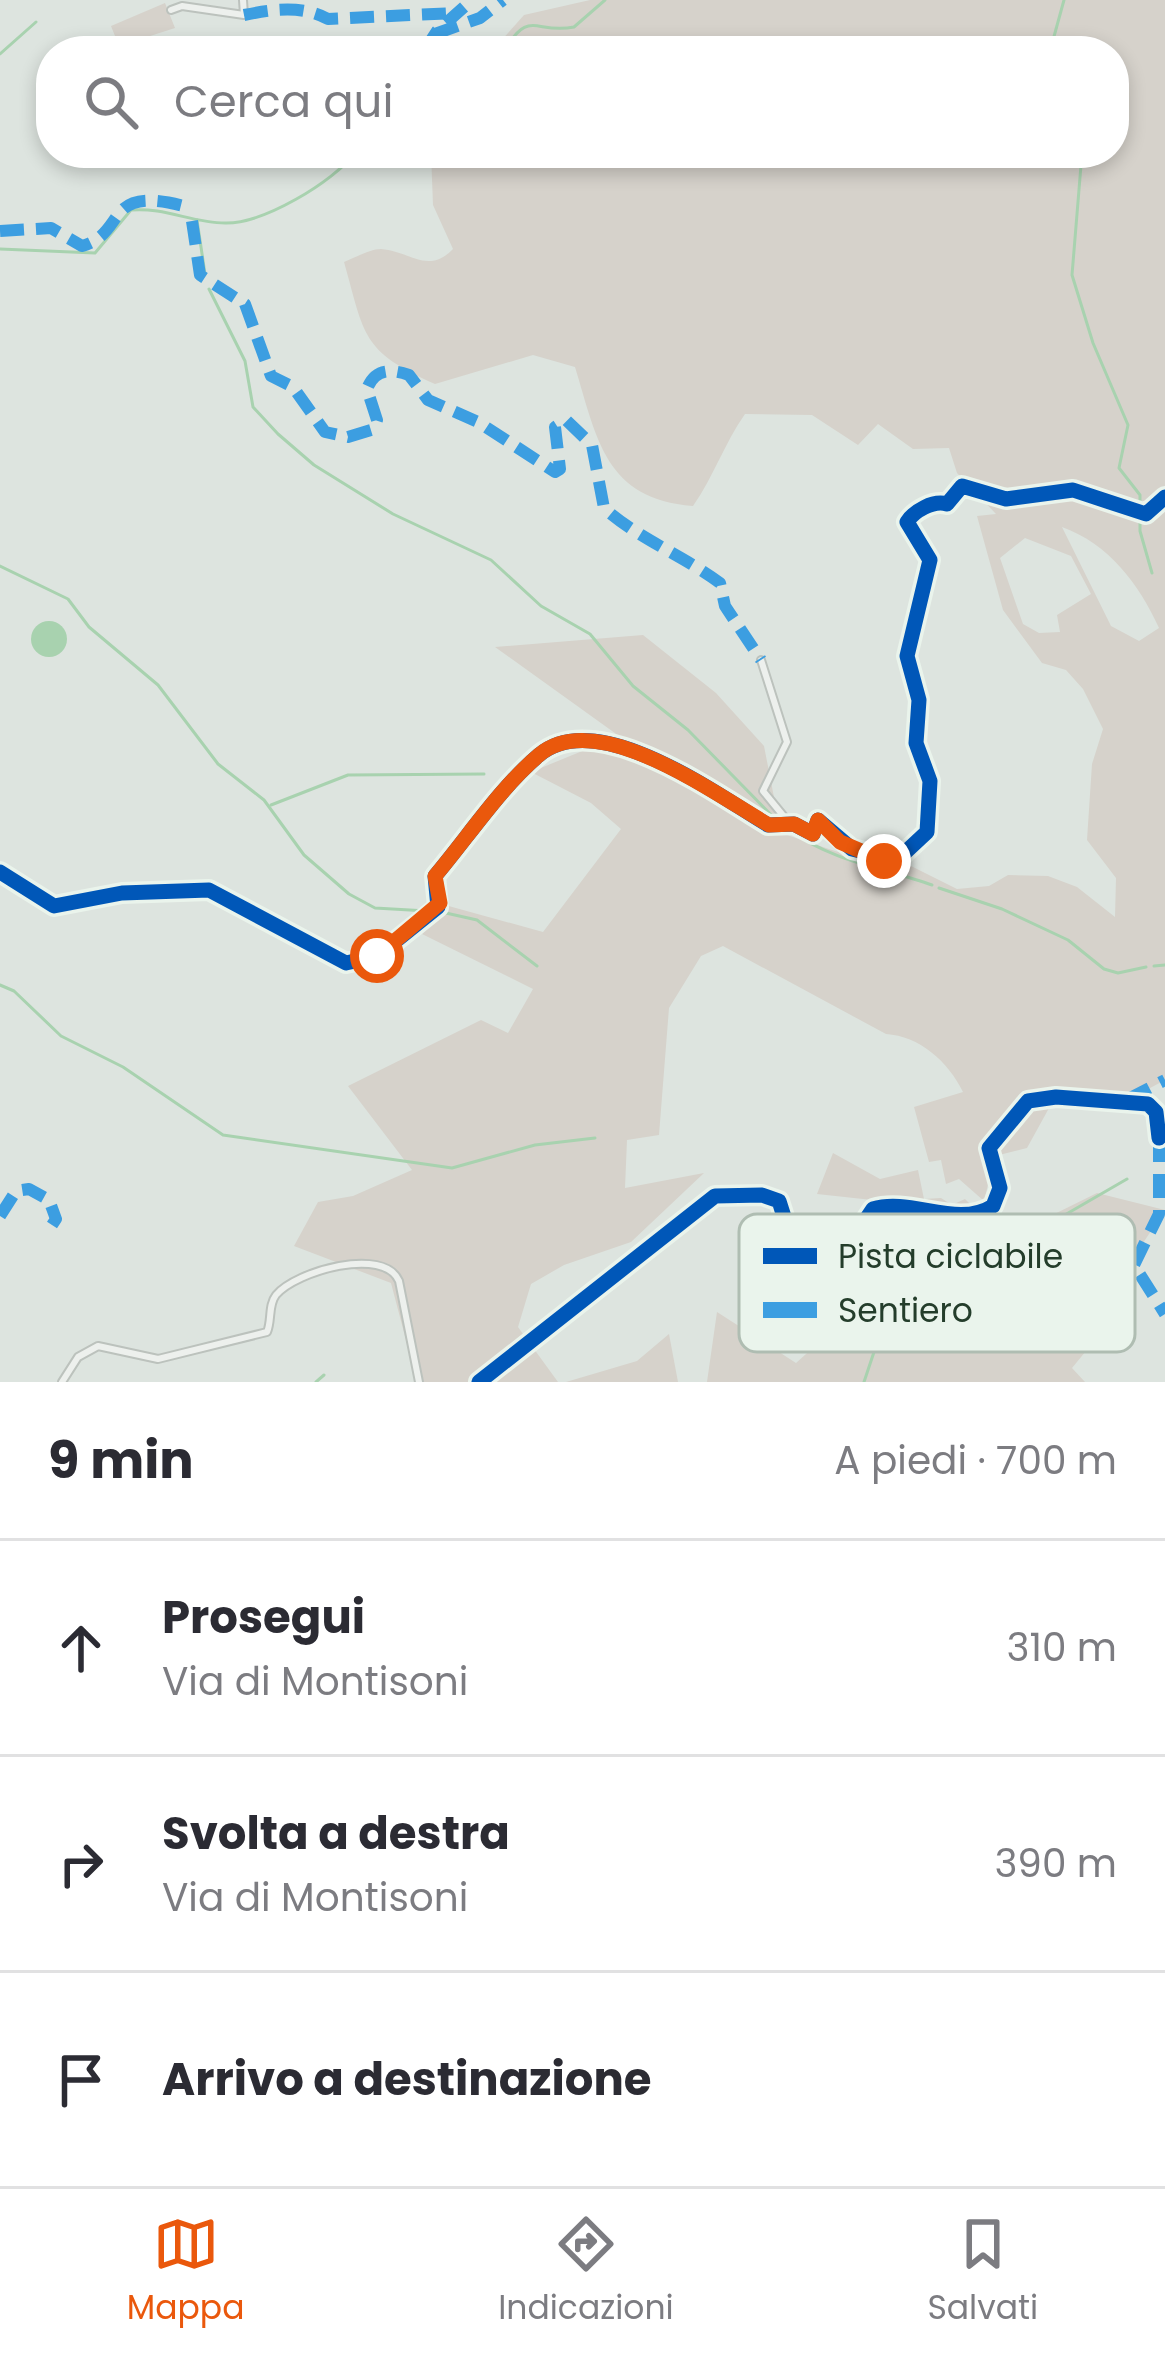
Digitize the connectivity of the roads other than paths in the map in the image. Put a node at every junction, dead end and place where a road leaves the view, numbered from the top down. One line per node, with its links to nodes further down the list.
1 (243, 4): 2 (street)
2 (171, 10)
3 (1165, 497): 5 (street)
4 (761, 660): 5 (street)
5 (790, 824): 6 (street)
6 (0, 872)
7 (1159, 1138): 11 (street)
8 (783, 1214): 14 (street)
9 (870, 1214): 10 (street)
10 (963, 1214)
11 (973, 1214)
12 (62, 1382): 13 (street)
13 (419, 1382)
14 (479, 1382)

